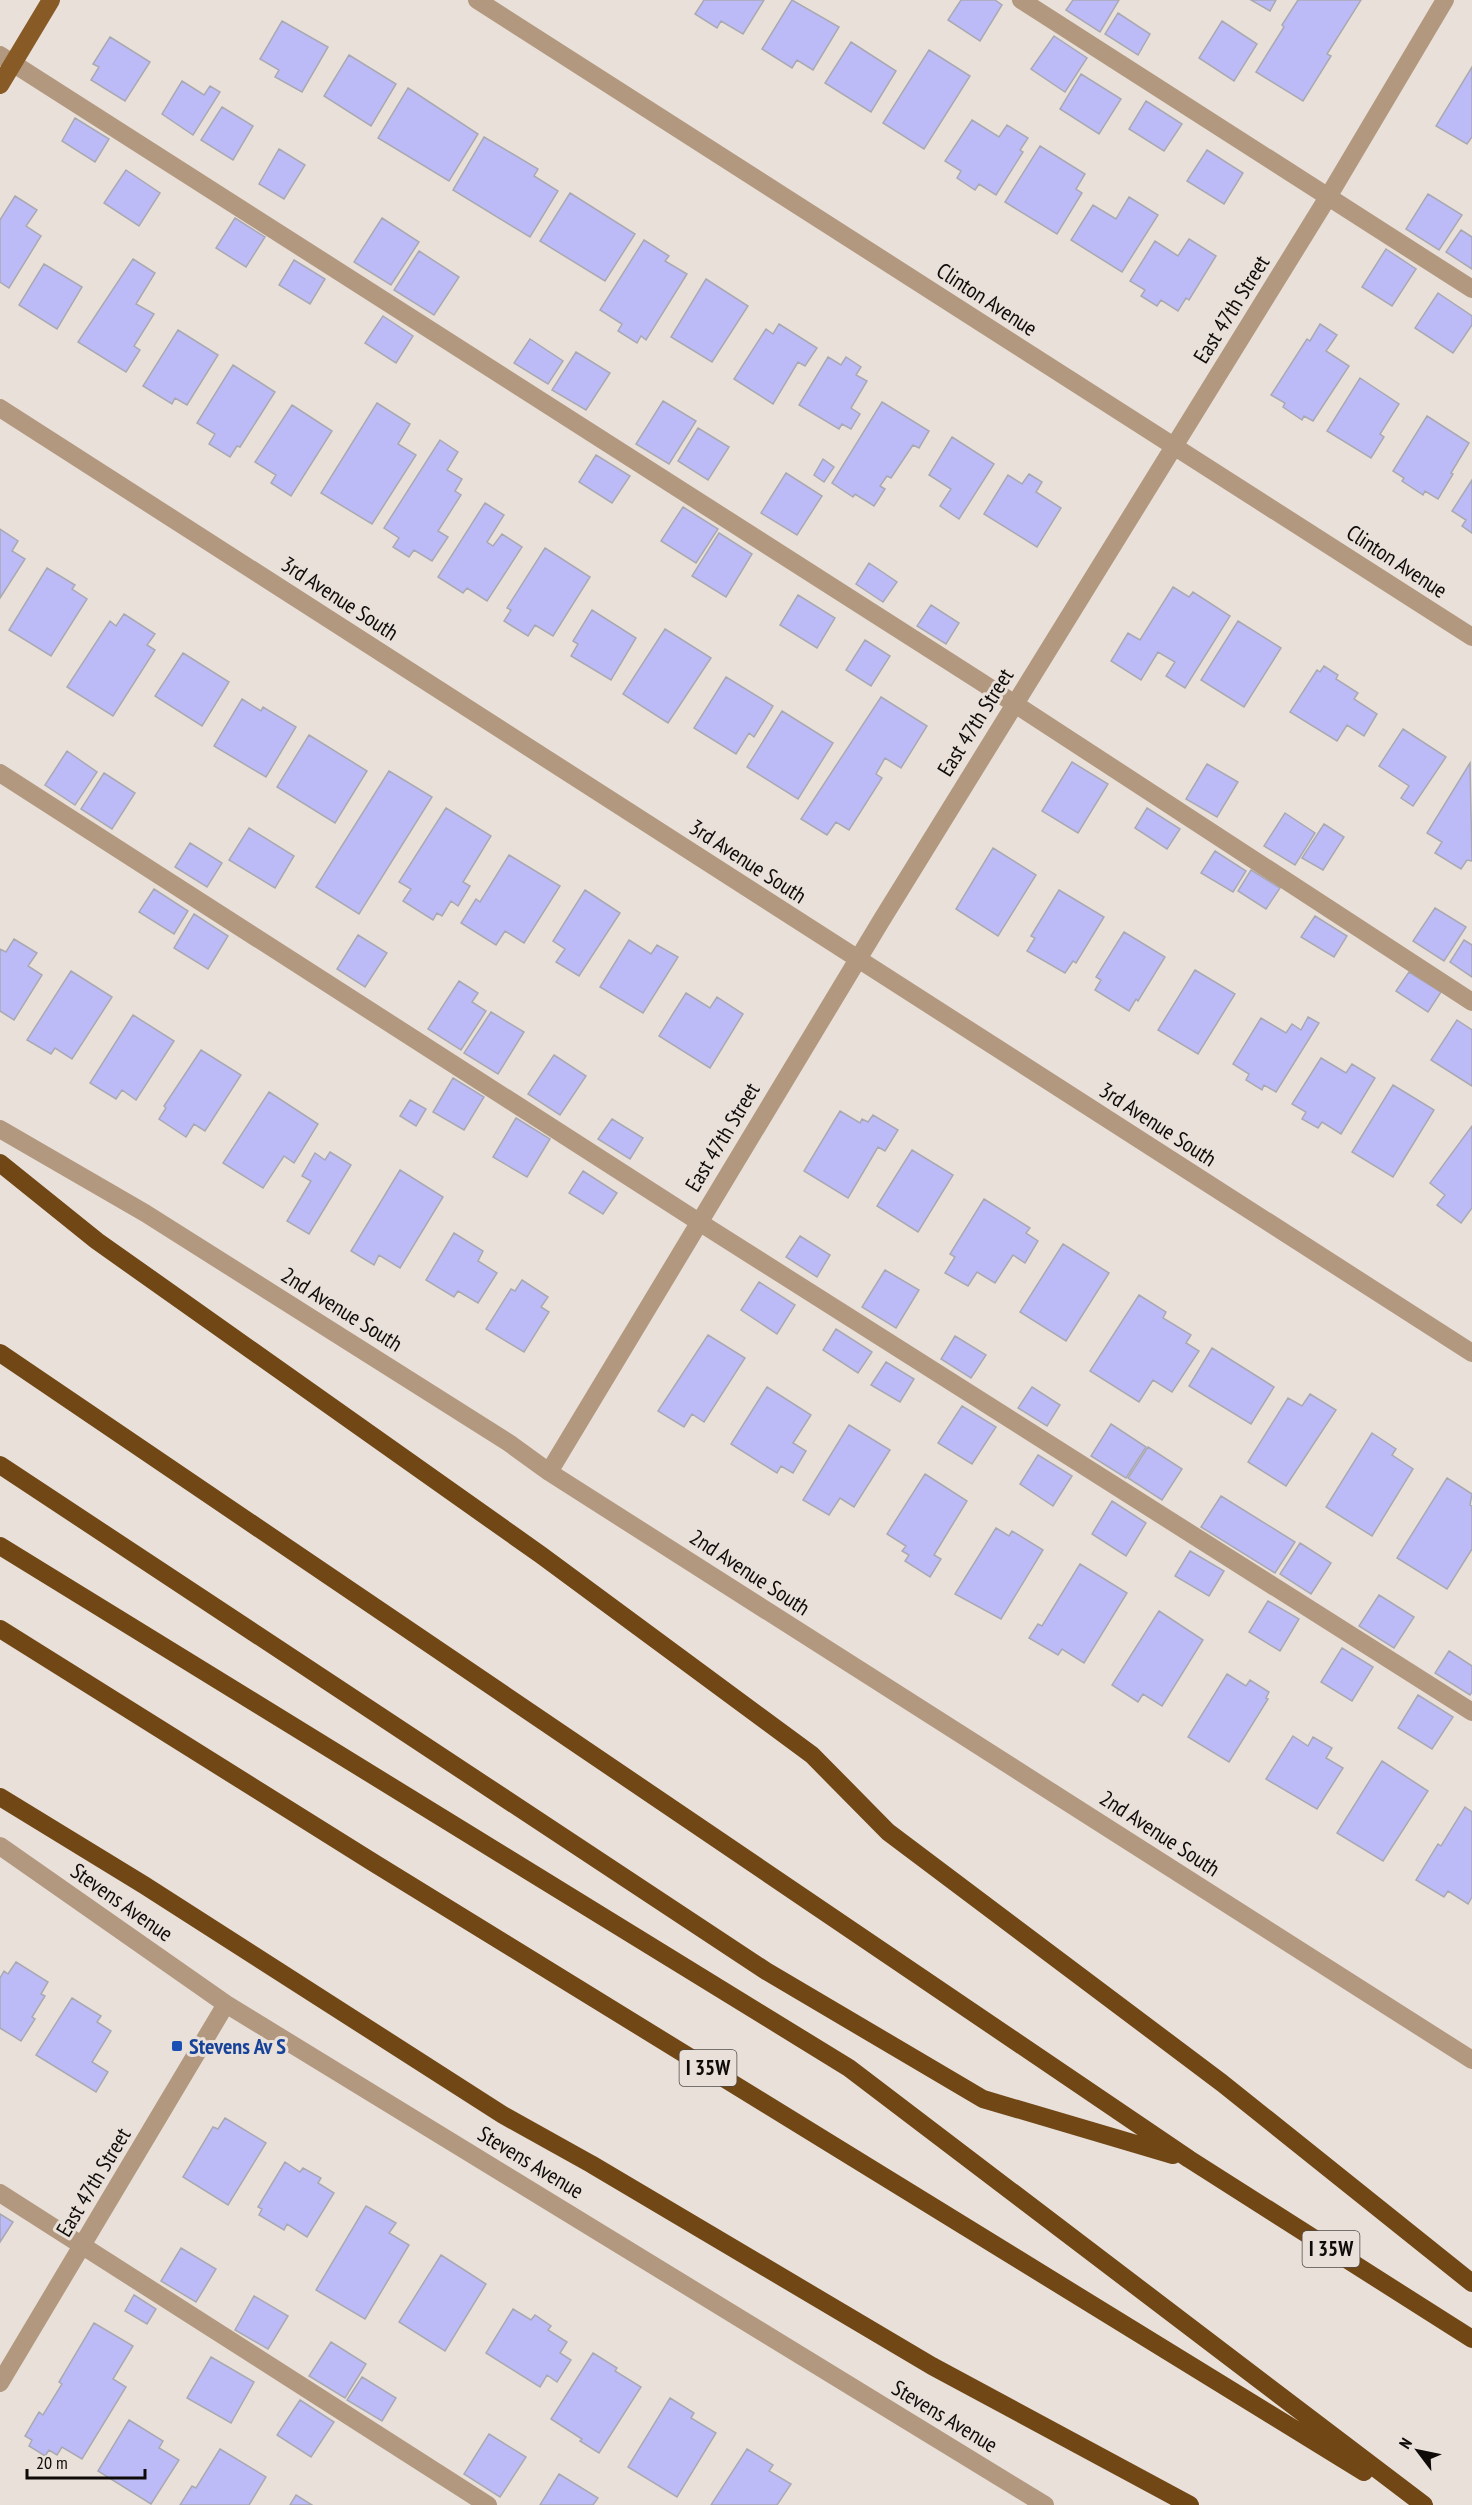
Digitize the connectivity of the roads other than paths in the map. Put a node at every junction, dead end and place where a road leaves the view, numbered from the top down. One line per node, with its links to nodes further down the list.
1 (51, 0): 5 (main road)
2 (477, 0): 10 (street, Clinton Avenue)
3 (1021, 0): 7 (street)
4 (1445, 0): 7 (street, East 47th Street)
5 (7, 59): 6 (main road); 12 (street)
6 (0, 85)
7 (1328, 197): 8 (street); 10 (street, East 47th Street)
8 (1472, 289)
9 (0, 408): 14 (street, 3rd Avenue South)
10 (1174, 447): 11 (street, Clinton Avenue); 12 (street, East 47th Street)
11 (1472, 637)
12 (1014, 704): 14 (street, East 47th Street); 15 (street)
13 (0, 772): 18 (street)
14 (857, 959): 18 (street, East 47th Street); 20 (street, 3rd Avenue South)
15 (1472, 1002)
16 (0, 1129): 22 (street, 2nd Avenue South)
17 (0, 1163): 33 (highway)
18 (699, 1222): 22 (street, East 47th Street); 25 (street)
19 (0, 1353): 30 (highway, I 35W)
20 (1472, 1353)
21 (0, 1465): 30 (highway)
22 (549, 1472): 29 (street, 2nd Avenue South)
23 (0, 1546): 40 (highway)
24 (0, 1629): 39 (highway, I 35W)
25 (1472, 1712)
26 (0, 1797): 38 (highway)
27 (0, 1846): 28 (street, Stevens Avenue)
28 (226, 2004): 32 (street, East 47th Street); 37 (street, Stevens Avenue)
29 (1472, 2060)
30 (1189, 2159): 34 (highway, I 35W)
31 (0, 2193): 32 (street)
32 (83, 2246): 35 (street, East 47th Street); 36 (street)
33 (1472, 2283)
34 (1472, 2339)
35 (0, 2383)
36 (488, 2505)
37 (1045, 2505)
38 (1190, 2505)
39 (1418, 2505)
40 (1424, 2505)

